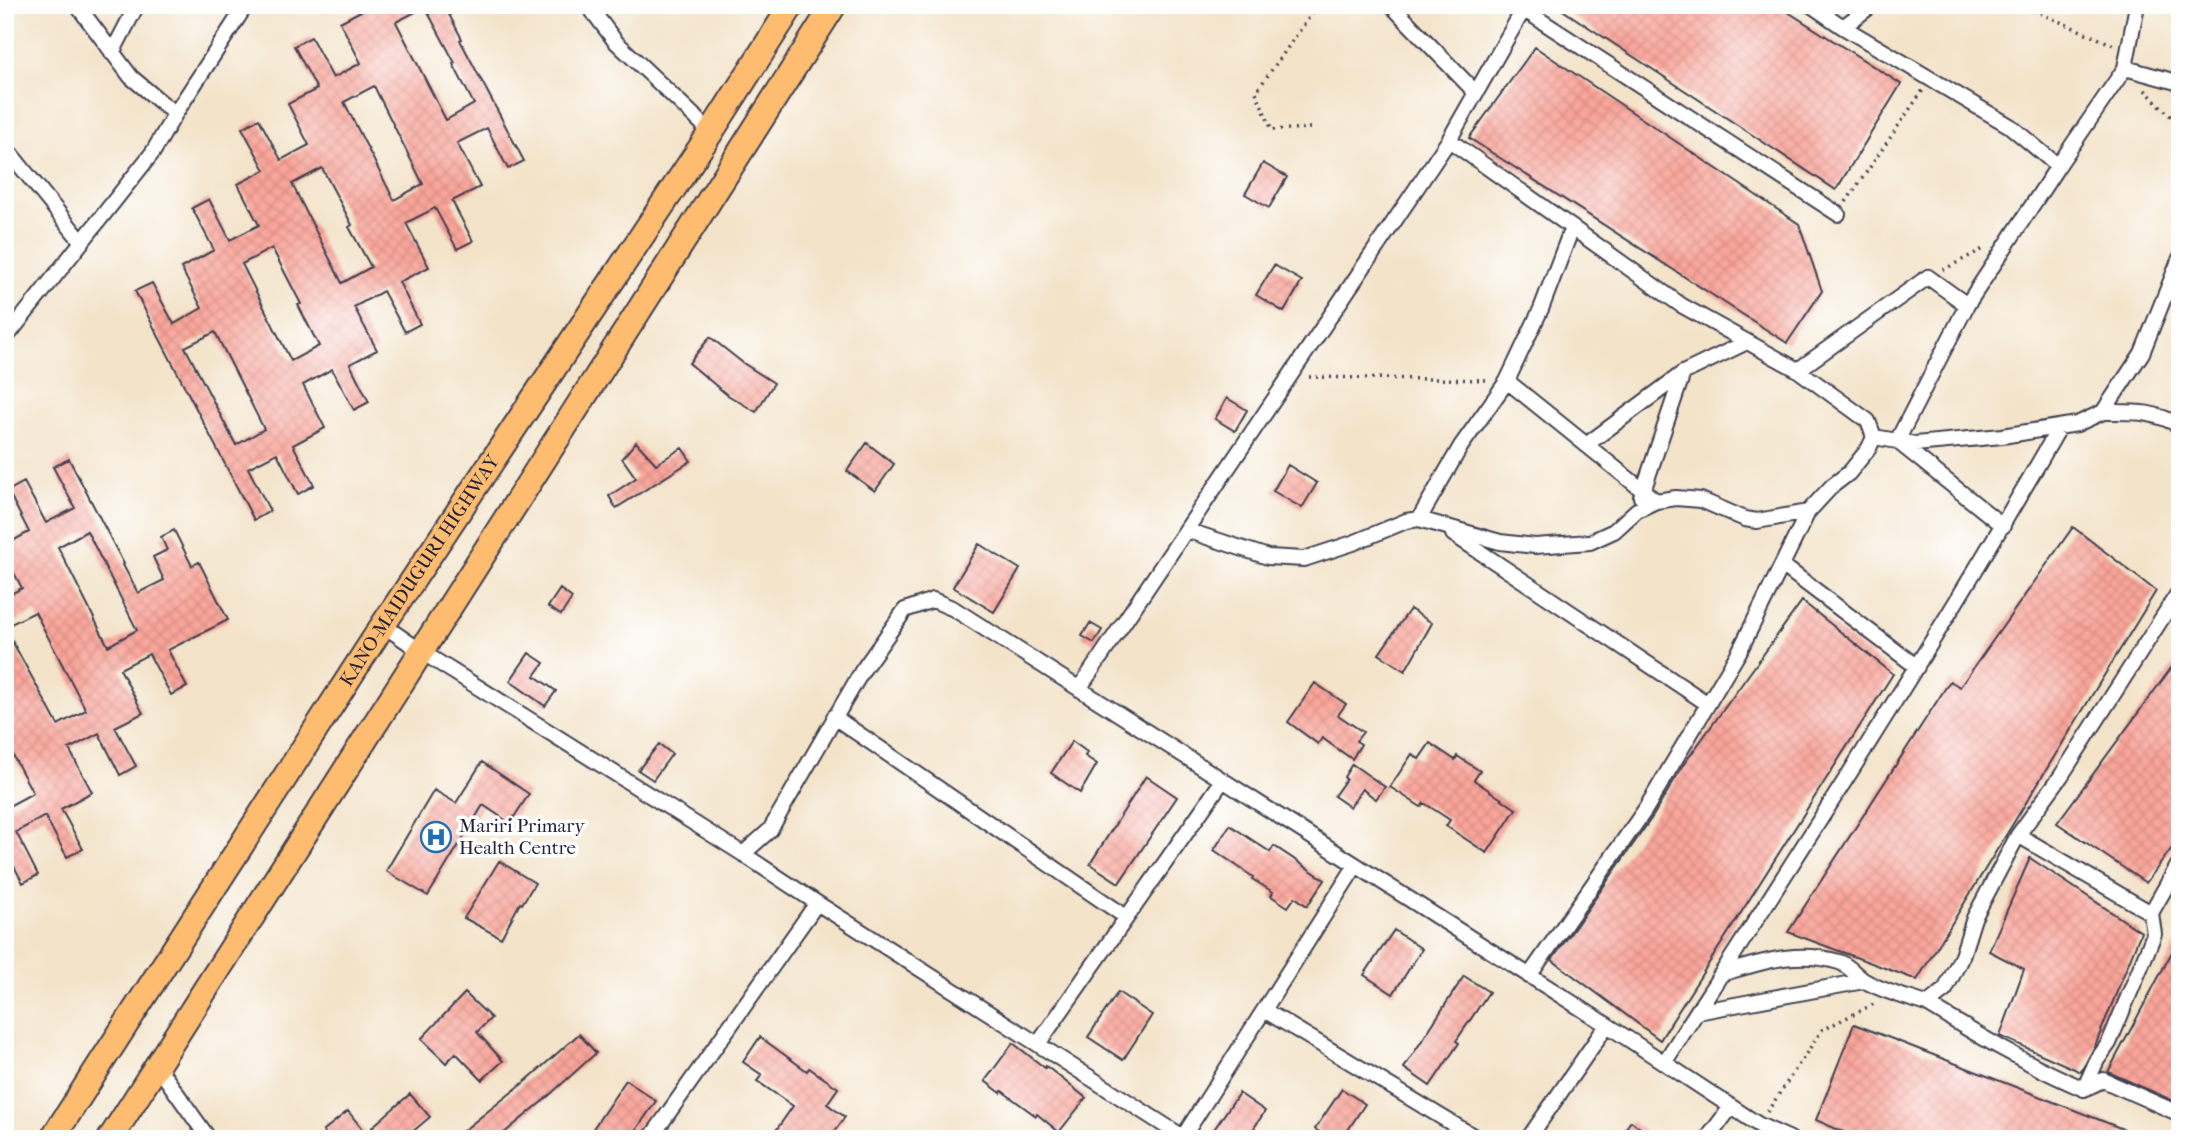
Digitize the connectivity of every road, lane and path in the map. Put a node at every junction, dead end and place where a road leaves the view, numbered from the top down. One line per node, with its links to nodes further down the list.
1 (77, 5): 16 (street)
2 (137, 5): 16 (street)
3 (246, 5): 21 (street)
4 (588, 5): 24 (street)
5 (792, 5): 24 (highway, KANO-MAIDUGURI HIGHWAY)
6 (834, 5): 60 (highway)
7 (1318, 5): 23 (path)
8 (1391, 5): 20 (street)
9 (1811, 5): 14 (street)
10 (1872, 5): 14 (street)
11 (2021, 5): 15 (path)
12 (2137, 5): 15 (street)
13 (1525, 7): 20 (street); 28 (street)
14 (1843, 27): 18 (street)
15 (2128, 51): 17 (street)
16 (112, 52): 21 (street)
17 (2124, 68): 19 (street); 22 (path); 27 (street)
18 (1930, 80): 27 (street); 28 (path)
19 (2180, 83)
20 (1476, 93): 25 (street)
21 (175, 114): 31 (street)
22 (2180, 125)
23 (1310, 128)
24 (711, 132): 59 (highway, KANO-MAIDUGURI HIGHWAY)
25 (1449, 140): 29 (street); 39 (street)
26 (5, 147): 31 (street)
27 (2058, 166): 30 (street)
28 (1838, 214)
29 (1572, 228): 36 (street); 40 (street)
30 (2015, 233): 33 (path); 34 (street)
31 (82, 242): 35 (street)
32 (2180, 258): 41 (street)
33 (1928, 278): 34 (street); 37 (street)
34 (1968, 306): 47 (street)
35 (5, 339)
36 (1747, 342): 37 (street); 38 (street)
37 (1798, 370): 46 (street)
38 (1684, 373): 48 (street); 49 (street)
39 (1291, 376): 40 (path); 56 (street)
40 (1507, 381): 48 (street); 53 (street)
41 (2103, 412): 43 (street); 45 (street)
42 (2180, 412): 43 (street)
43 (2165, 417): 44 (street)
44 (2180, 426)
45 (2059, 428): 47 (street); 55 (street)
46 (1874, 437): 47 (street); 52 (street)
47 (1897, 441): 55 (street)
48 (1586, 445): 49 (street)
49 (1643, 491): 50 (street); 51 (street)
50 (1656, 501): 51 (street); 52 (street)
51 (1637, 510): 54 (street)
52 (1808, 512): 57 (street)
53 (1419, 519): 54 (street); 56 (street)
54 (1440, 526): 63 (street)
55 (2003, 526): 61 (street)
56 (1186, 530): 62 (street)
57 (1782, 565): 61 (street); 63 (street)
58 (2180, 590): 66 (street)
59 (383, 625): 60 (street); 89 (highway, KANO-MAIDUGURI HIGHWAY)
60 (422, 652): 67 (street); 83 (highway)
61 (1917, 667): 73 (street)
62 (1079, 689): 64 (street); 65 (street)
63 (1709, 704): 74 (street)
64 (834, 717): 67 (street); 72 (street)
65 (1223, 780): 69 (street); 72 (street)
66 (2018, 835): 71 (street); 77 (street)
67 (743, 853): 70 (street)
68 (2180, 862): 71 (street)
69 (1356, 865): 74 (street); 78 (street)
70 (817, 903): 81 (street); 92 (street)
71 (2151, 913): 84 (street)
72 (1126, 917): 81 (street)
73 (1721, 974): 75 (street); 79 (street)
74 (1530, 975): 80 (street)
75 (1864, 981): 76 (street); 79 (street)
76 (1895, 994): 77 (street); 87 (path)
77 (1927, 1004): 84 (street)
78 (1264, 1010): 88 (street); 93 (street)
79 (1697, 1012): 82 (street)
80 (1607, 1025): 82 (street); 94 (street)
81 (1038, 1044): 88 (street)
82 (1664, 1063): 85 (street)
83 (158, 1067): 90 (highway); 91 (street)
84 (2084, 1089): 86 (street)
85 (1731, 1107): 87 (street); 95 (street)
86 (2180, 1114)
87 (1759, 1125): 96 (street)
88 (1184, 1138)
89 (52, 1139)
90 (110, 1139)
91 (209, 1139)
92 (650, 1139)
93 (1478, 1139)
94 (1528, 1139)
95 (1707, 1139)
96 (1790, 1139)

